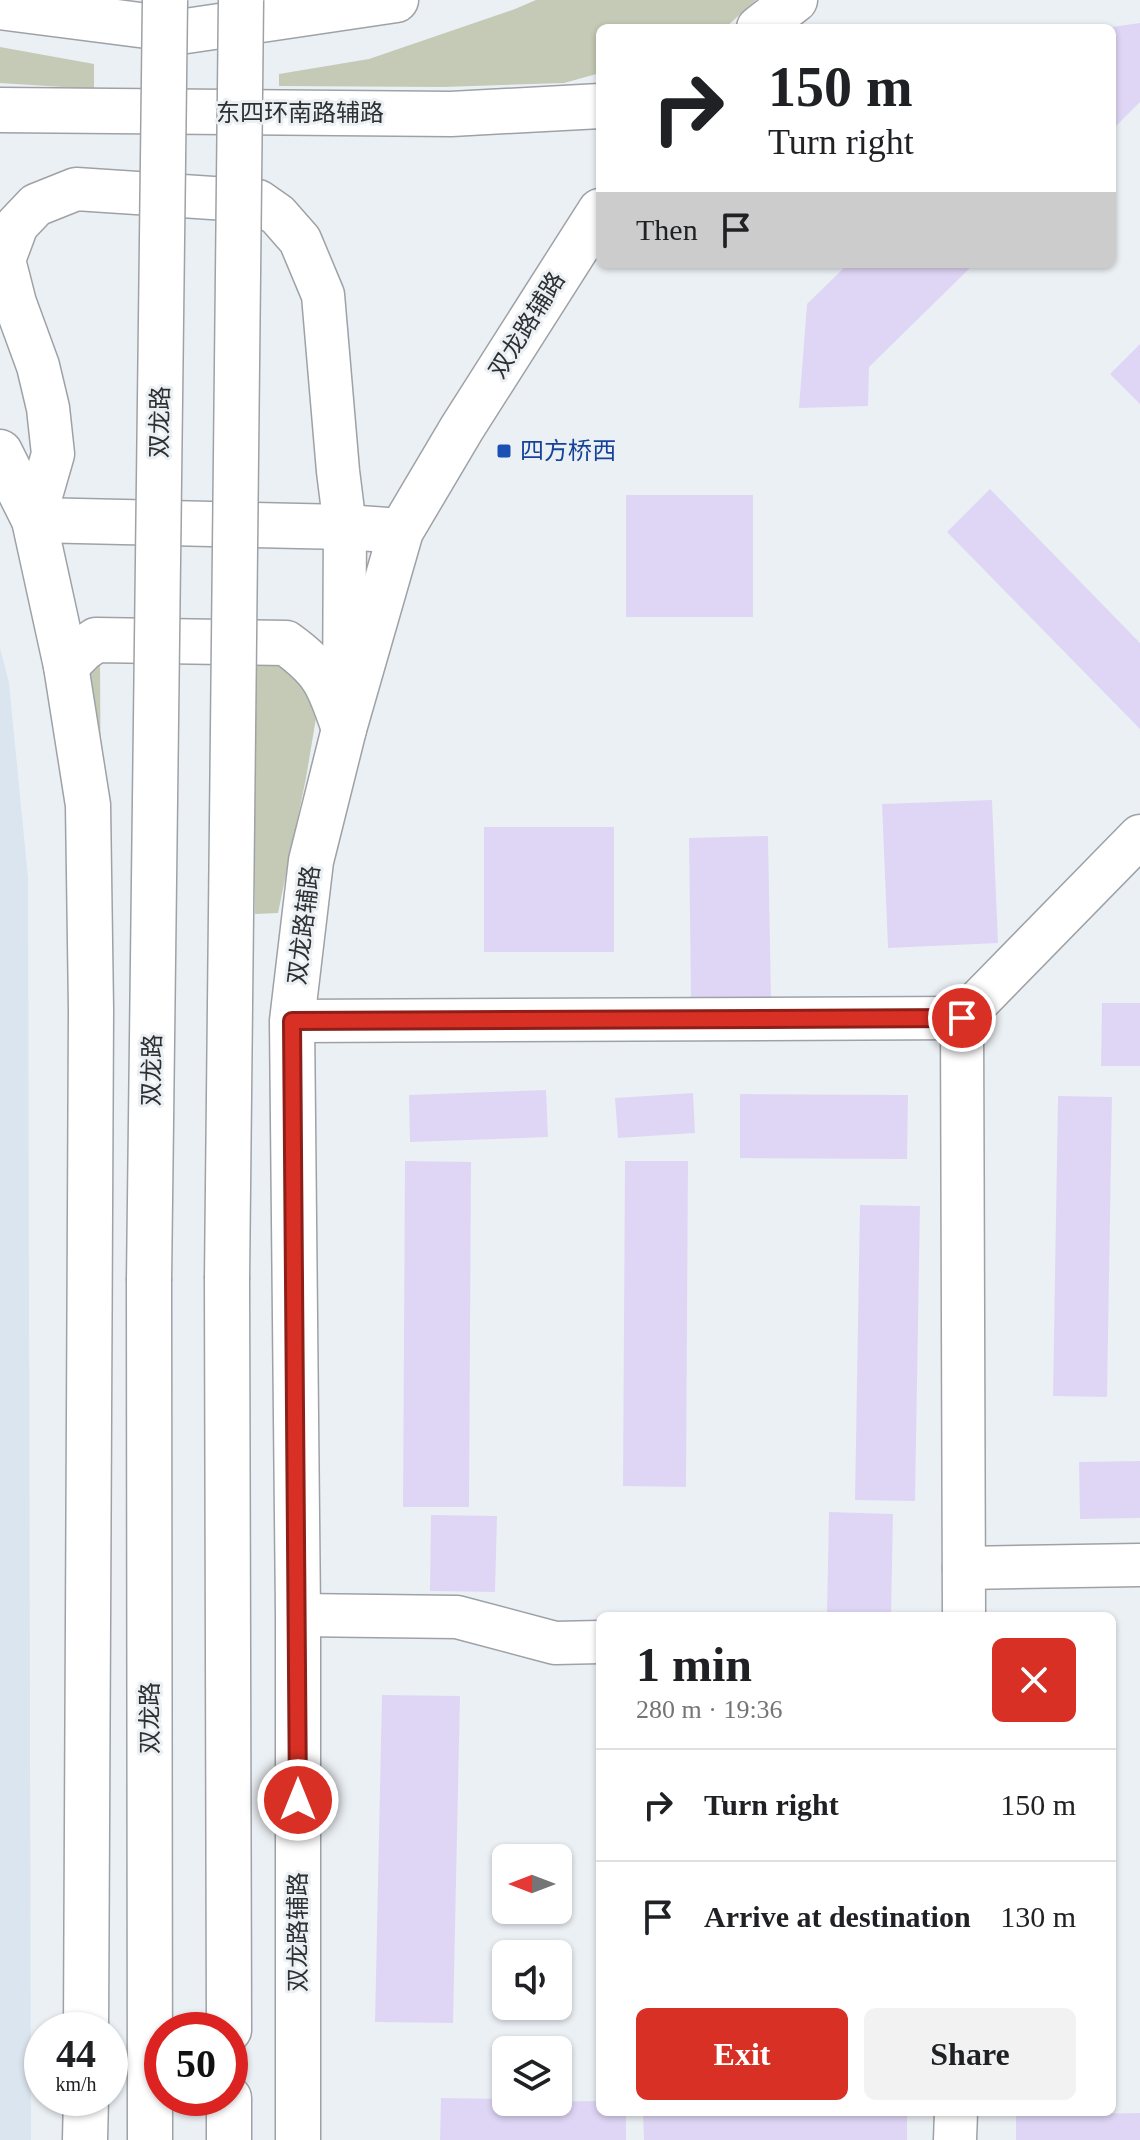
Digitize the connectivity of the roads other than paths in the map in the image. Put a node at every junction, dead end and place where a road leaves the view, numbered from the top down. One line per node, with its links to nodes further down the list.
1 (165, 0): 30 (main road, 双龙路, bridge)
2 (241, 0): 25 (main road, bridge)
3 (396, 0): 5 (main road)
4 (795, 0): 6 (main road)
5 (0, 7)
6 (764, 24)
7 (596, 106): 8 (main road, 东四环南路辅路)
8 (0, 110)
9 (596, 217): 13 (main road, 双龙路辅路)
10 (3, 462): 11 (main road)
11 (34, 520): 12 (main road); 12 (street); 14 (main road)
12 (345, 527): 13 (main road); 15 (street)
13 (401, 531): 15 (main road, 双龙路辅路)
14 (66, 666): 15 (main road); 24 (main road)
15 (344, 729): 18 (main road, 双龙路辅路)
16 (1140, 836): 17 (street)
17 (962, 1018): 18 (street); 20 (street)
18 (292, 1021): 22 (main road, 双龙路辅路)
19 (1140, 1565): 20 (street)
20 (964, 1568): 21 (street)
21 (964, 1612)
22 (298, 1615): 23 (street); 32 (main road, 双龙路辅路)
23 (596, 1642)
24 (86, 2012)
25 (229, 2012)
26 (86, 2116): 29 (main road)
27 (229, 2116): 31 (main road)
28 (956, 2116): 33 (street)
29 (85, 2140)
30 (150, 2140)
31 (229, 2140)
32 (298, 2140)
33 (955, 2140)

